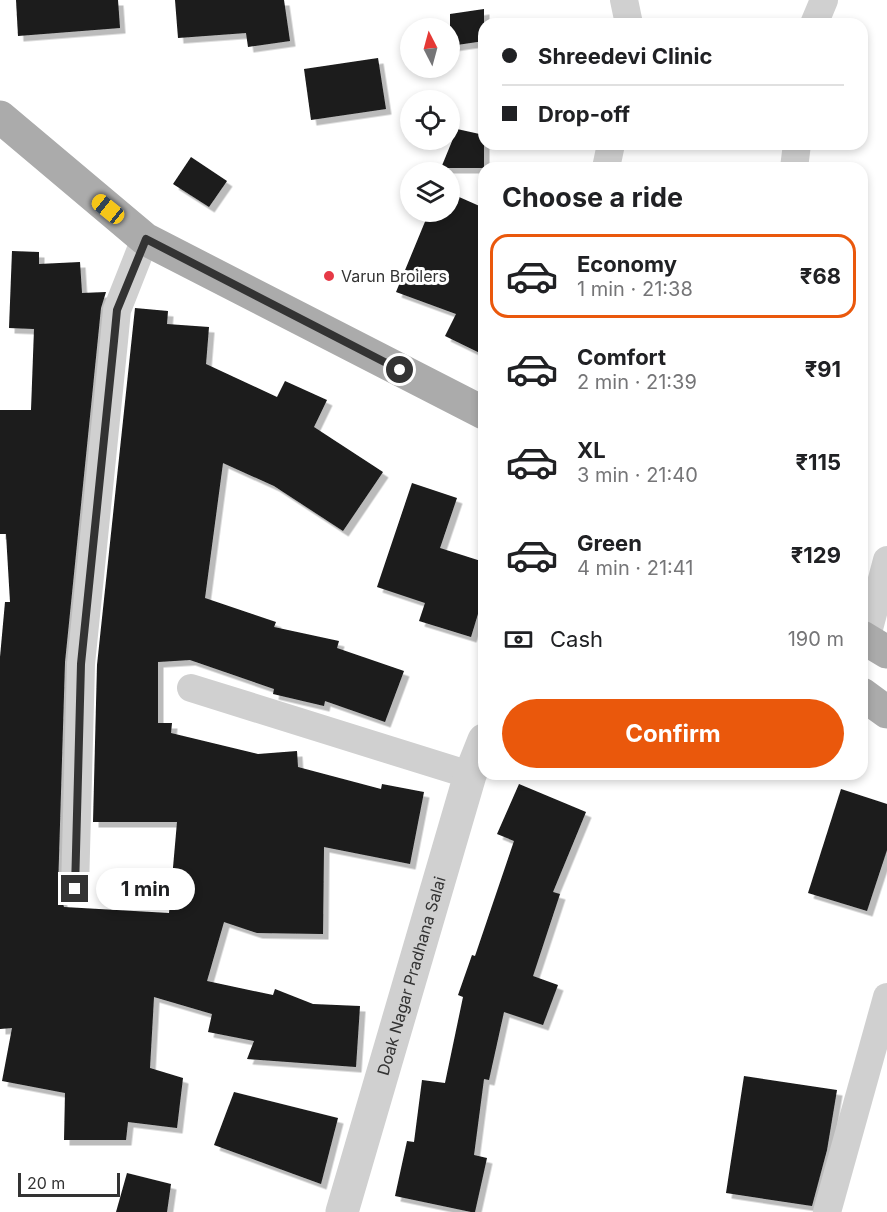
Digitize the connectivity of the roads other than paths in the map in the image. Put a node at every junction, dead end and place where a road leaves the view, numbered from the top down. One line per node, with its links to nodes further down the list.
1 (624, 0): 3 (street)
2 (824, 0): 4 (street)
3 (628, 18)
4 (816, 18)
5 (0, 117): 6 (main road)
6 (146, 239): 7 (main road); 15 (street)
7 (478, 410)
8 (887, 560): 9 (street)
9 (872, 643)
10 (191, 688): 14 (street)
11 (868, 698): 12 (main road)
12 (887, 712)
13 (478, 755): 14 (street, Doak Nagar Pradhana Salai)
14 (470, 775): 17 (street, Doak Nagar Pradhana Salai)
15 (75, 889)
16 (887, 997): 18 (street)
17 (342, 1212)
18 (826, 1212)

